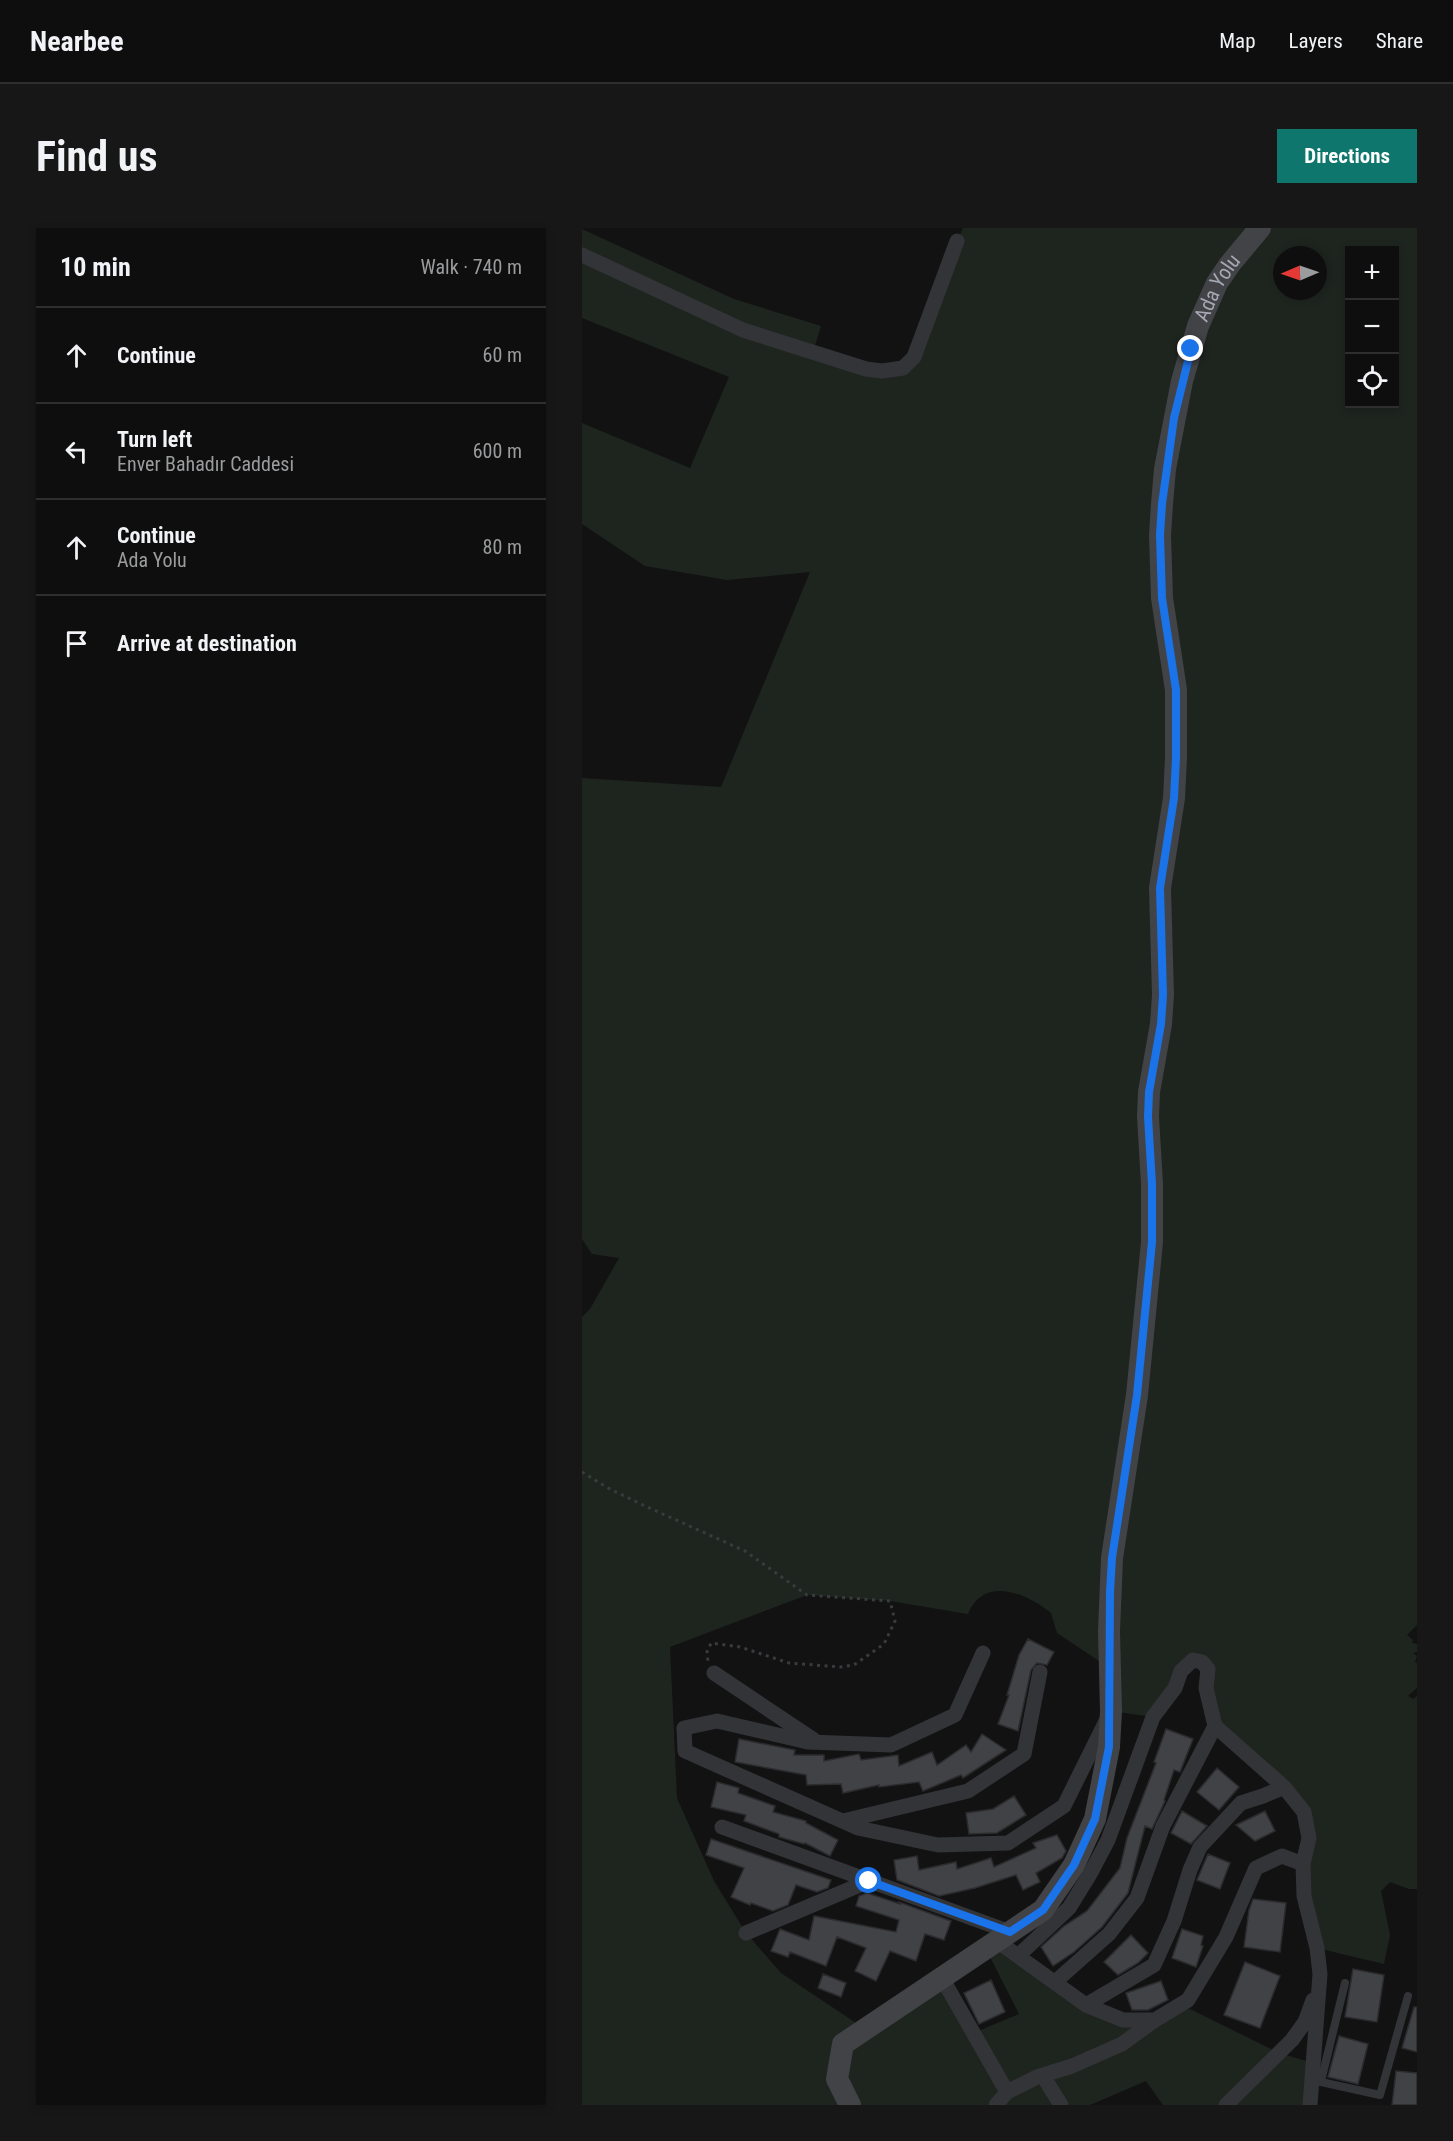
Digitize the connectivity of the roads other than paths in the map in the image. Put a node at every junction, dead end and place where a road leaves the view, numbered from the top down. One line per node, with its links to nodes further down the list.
1 (1260, 228): 7 (main road, Ada Yolu)
2 (957, 241): 3 (street)
3 (582, 255)
4 (983, 1653): 9 (street)
5 (1040, 1671): 11 (street)
6 (714, 1673): 9 (street)
7 (1111, 1711): 11 (street); 16 (main road, Ada Yolu)
8 (1215, 1726): 10 (street); 17 (street); 19 (street)
9 (818, 1742): 11 (street)
10 (1284, 1786): 13 (street); 23 (street)
11 (843, 1821)
12 (722, 1827): 14 (street)
13 (1303, 1864): 20 (street); 24 (street)
14 (869, 1881): 15 (street); 16 (street)
15 (746, 1933)
16 (1004, 1936): 17 (street); 18 (main road, Ada Yolu)
17 (1018, 1956): 19 (street)
18 (942, 1978): 27 (street); 29 (main road, Ada Yolu)
19 (1055, 1982): 23 (street)
20 (1319, 1982): 26 (street); 32 (street)
21 (1345, 1983): 26 (lane)
22 (1408, 1996): 26 (lane)
23 (1086, 2005): 24 (street)
24 (1155, 2020): 25 (street)
25 (1043, 2076): 27 (street); 31 (street)
26 (1317, 2080): 28 (street)
27 (1007, 2092): 30 (street)
28 (1308, 2103)
29 (850, 2105)
30 (996, 2105)
31 (1061, 2105)
32 (1226, 2105)

